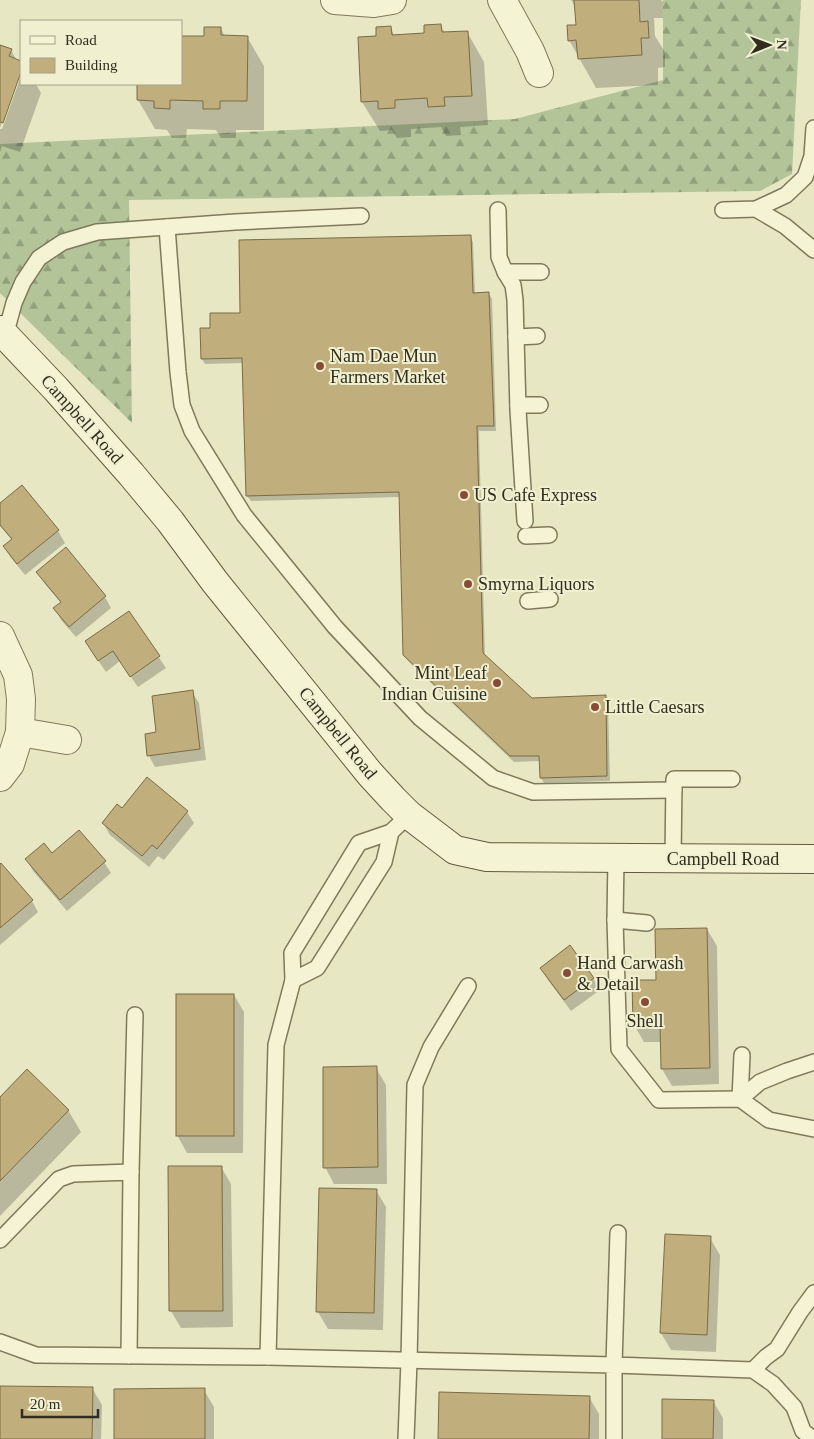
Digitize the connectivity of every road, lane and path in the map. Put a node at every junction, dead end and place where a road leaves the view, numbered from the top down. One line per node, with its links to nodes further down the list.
1 (335, 0): 2 (street)
2 (392, 0)
3 (502, 0): 4 (street)
4 (539, 73)
5 (814, 128): 6 (lane)
6 (756, 209): 8 (lane); 11 (lane)
7 (498, 210): 12 (lane)
8 (723, 210)
9 (361, 216): 10 (lane)
10 (167, 227): 14 (lane); 29 (lane)
11 (814, 250)
12 (505, 272): 13 (lane); 16 (lane)
13 (541, 272)
14 (3, 333): 30 (street, Campbell Road)
15 (536, 336): 16 (lane)
16 (516, 337): 18 (lane)
17 (540, 405): 18 (lane)
18 (518, 406): 19 (lane)
19 (525, 521)
20 (548, 535): 21 (lane)
21 (526, 536)
22 (550, 600): 23 (lane)
23 (528, 601)
24 (0, 636): 25 (street)
25 (20, 732): 26 (street); 27 (street)
26 (67, 740)
27 (0, 777)
28 (732, 779): 29 (lane)
29 (674, 790): 32 (lane)
30 (400, 823): 31 (street, Campbell Road); 36 (lane); 36 (lane)
31 (616, 858): 32 (street, Campbell Road); 34 (lane)
32 (673, 859): 33 (street, Campbell Road)
33 (814, 859)
34 (615, 920): 35 (lane); 41 (lane)
35 (647, 923)
36 (293, 980): 49 (lane)
37 (468, 986): 50 (lane)
38 (134, 1015): 43 (lane)
39 (742, 1055): 41 (lane)
40 (814, 1062): 41 (lane)
41 (740, 1099): 42 (lane)
42 (814, 1129)
43 (131, 1172): 45 (lane); 48 (lane)
44 (618, 1233): 51 (lane)
45 (0, 1240)
46 (814, 1293): 52 (lane)
47 (0, 1342): 48 (lane)
48 (129, 1356): 49 (lane)
49 (268, 1358): 50 (lane)
50 (409, 1361): 51 (lane); 53 (lane)
51 (614, 1365): 52 (lane); 54 (lane)
52 (754, 1370): 55 (lane)
53 (406, 1439)
54 (614, 1439)
55 (813, 1439)

